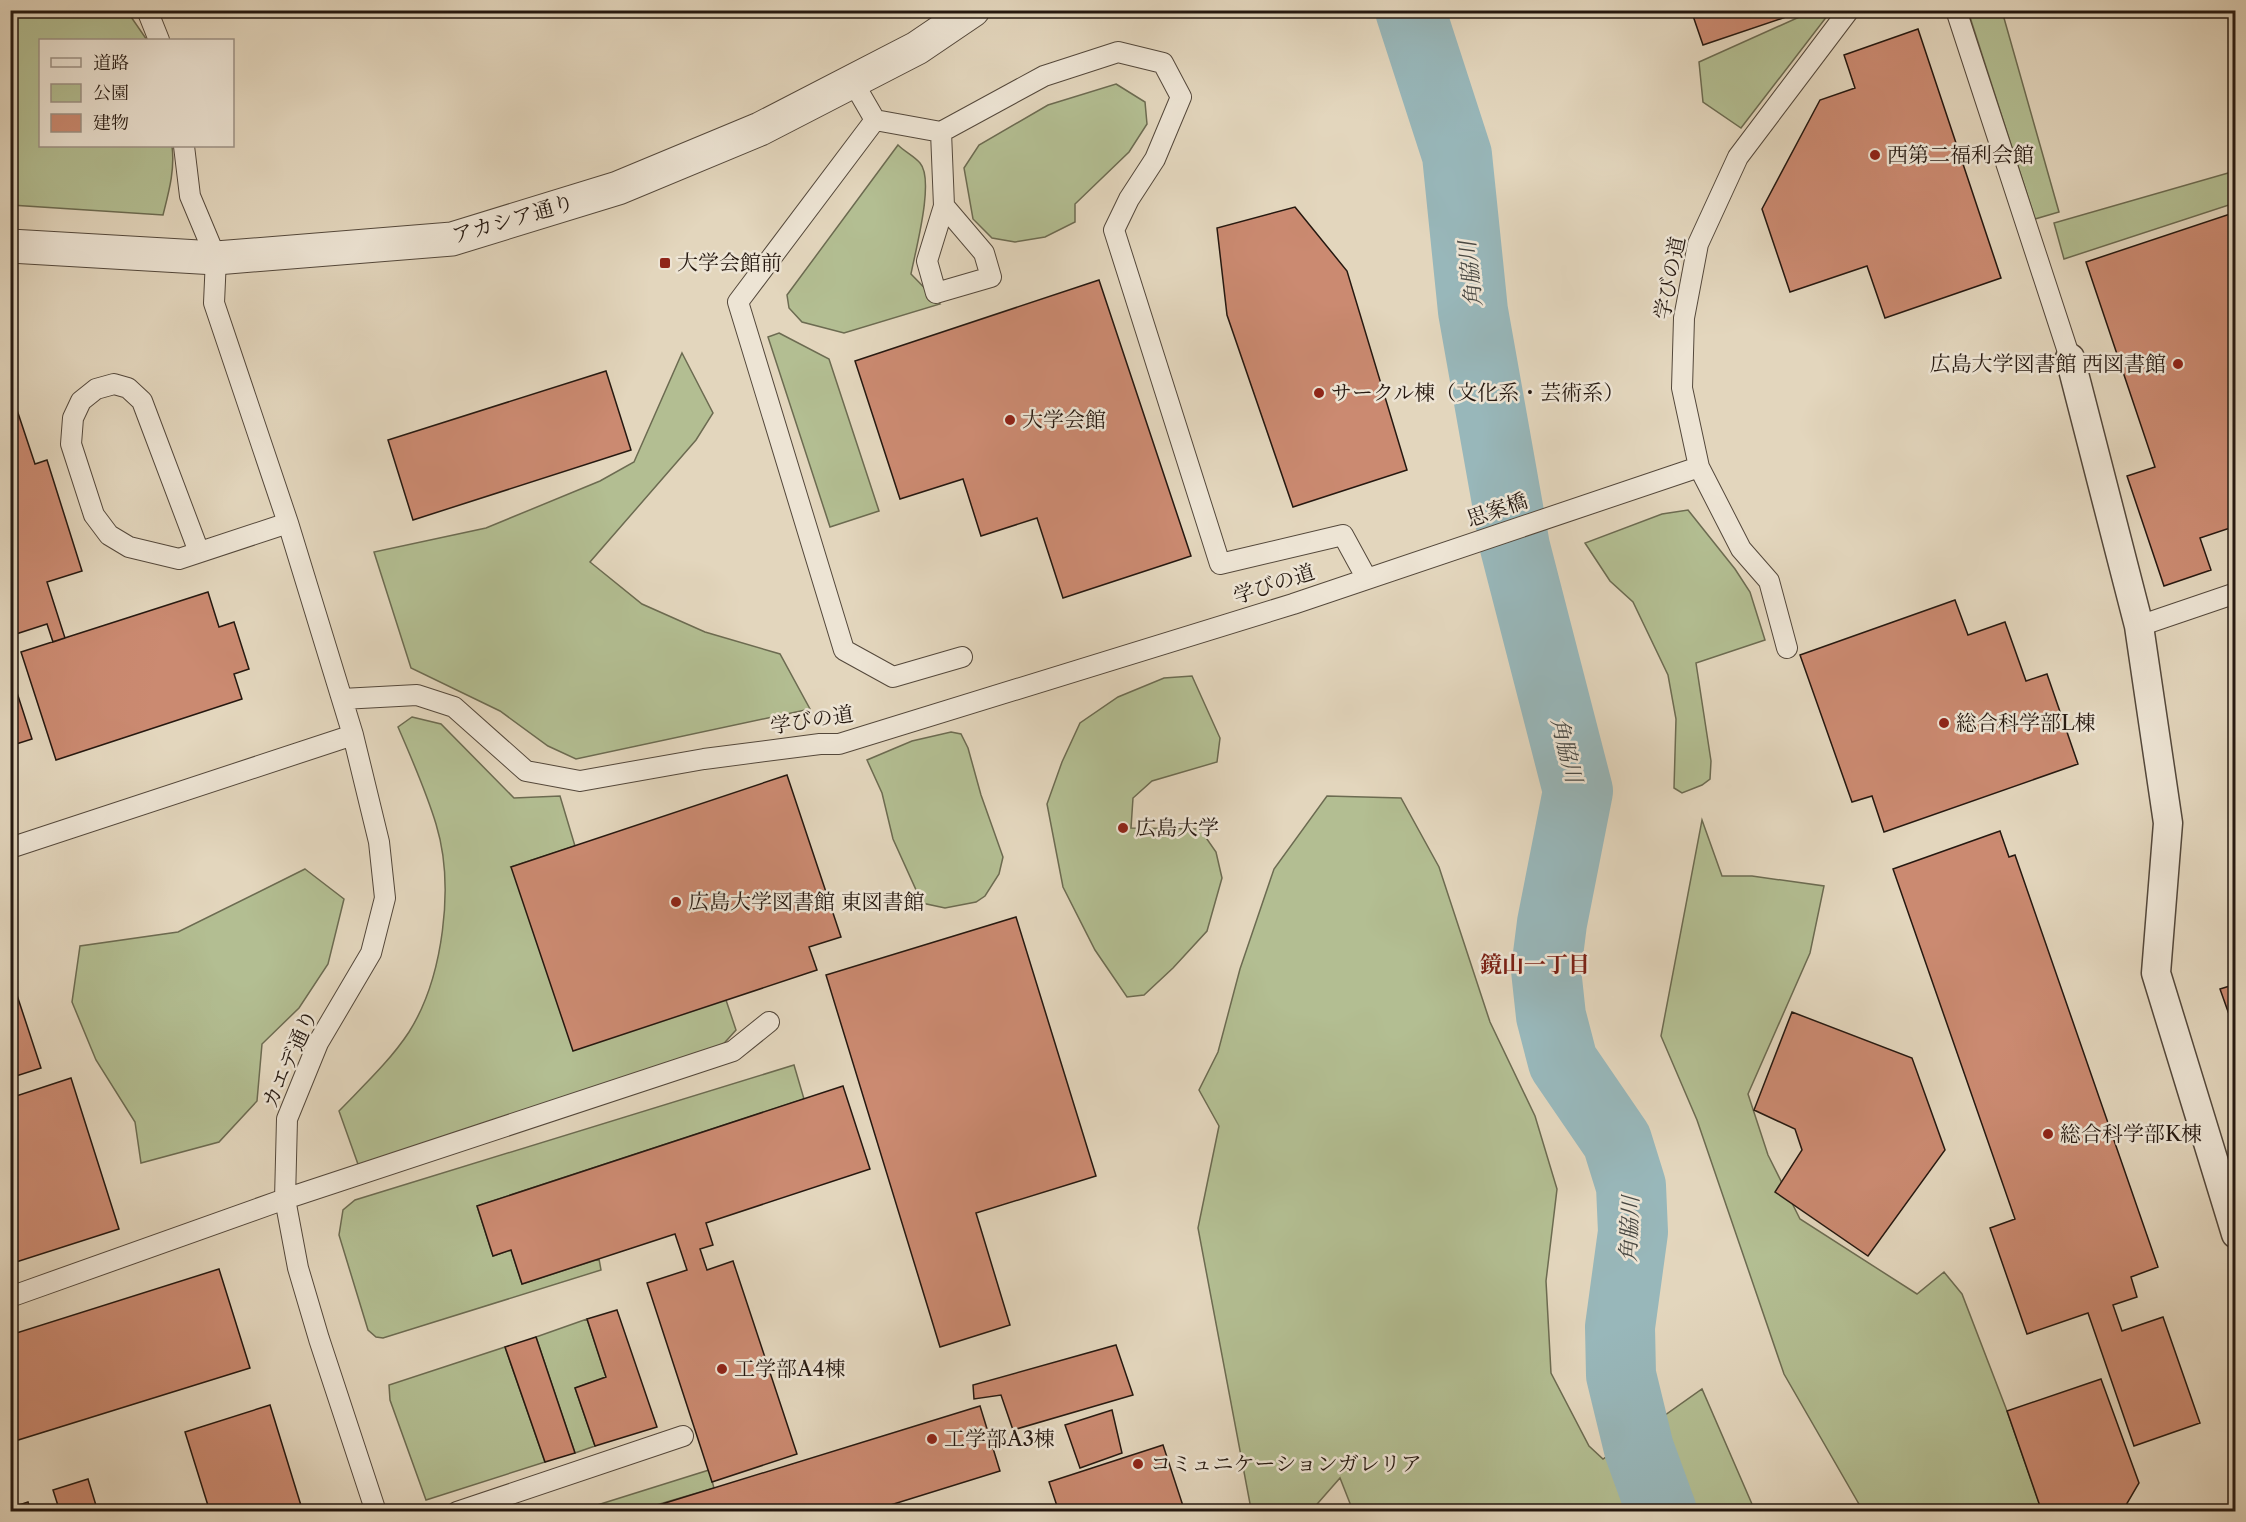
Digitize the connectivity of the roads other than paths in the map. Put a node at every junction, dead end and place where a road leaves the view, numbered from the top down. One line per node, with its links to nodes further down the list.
1 (147, 10): 5 (lane)
2 (973, 10): 6 (street, アカシア通り)
3 (1850, 10): 14 (lane, 学びの道)
4 (1956, 10): 13 (lane)
5 (159, 39)
6 (853, 82): 7 (lane); 12 (street, アカシア通り)
7 (875, 120): 8 (lane); 21 (lane)
8 (941, 132): 10 (lane); 17 (lane)
9 (184, 147): 12 (lane)
10 (944, 206)
11 (10, 246): 12 (street, アカシア通り)
12 (216, 258): 15 (lane, カエデ通り)
13 (2070, 358): 19 (street)
14 (1699, 467): 17 (lane, 思案橋); 20 (lane, 学びの道)
15 (288, 524): 16 (lane); 22 (lane, カエデ通り)
16 (200, 552): 16 (lane)
17 (1367, 579): 22 (lane, 学びの道)
18 (2235, 593): 19 (lane)
19 (2139, 626): 27 (street)
20 (1787, 648)
21 (962, 657)
22 (342, 699): 23 (lane, カエデ通り)
23 (353, 735): 24 (lane); 26 (lane, カエデ通り)
24 (10, 848)
25 (769, 1022): 26 (lane)
26 (285, 1199): 28 (lane); 30 (lane, カエデ通り)
27 (2235, 1234)
28 (10, 1297)
29 (683, 1436): 31 (lane)
30 (376, 1512)
31 (457, 1512)

